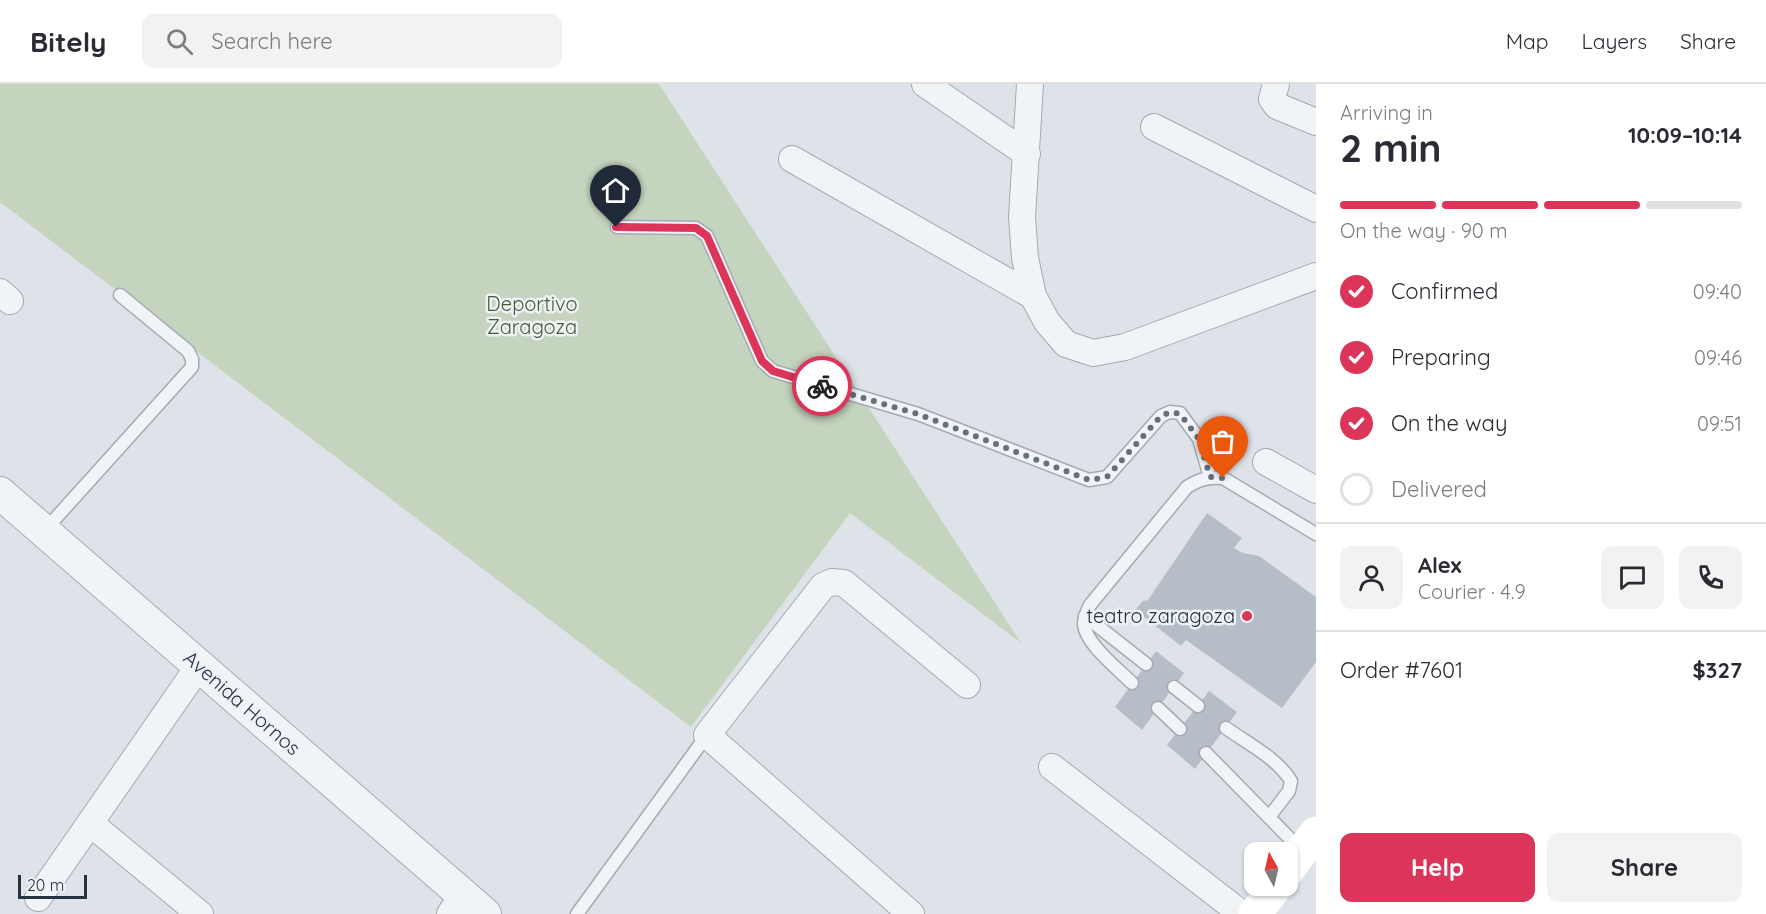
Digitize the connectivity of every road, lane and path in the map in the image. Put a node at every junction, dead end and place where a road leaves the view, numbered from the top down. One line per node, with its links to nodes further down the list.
1 (925, 84): 6 (street)
2 (1030, 84): 6 (street)
3 (1276, 84): 4 (street)
4 (1316, 122)
5 (1154, 128): 8 (street)
6 (1027, 154): 12 (street)
7 (792, 159): 12 (street)
8 (1316, 209)
9 (616, 227): 14 (lane)
10 (1316, 276): 12 (street)
11 (120, 295): 17 (lane)
12 (1033, 296)
13 (1266, 462): 15 (street)
14 (1210, 477): 18 (lane); 19 (lane)
15 (1316, 490)
16 (0, 493): 17 (street, Avenida Hornos)
17 (44, 531): 21 (street, Avenida Hornos)
18 (1316, 534)
19 (1085, 616): 20 (lane); 22 (lane)
20 (1146, 664)
21 (199, 666): 33 (street); 37 (street, Avenida Hornos)
22 (1132, 683)
23 (967, 685): 29 (street)
24 (1174, 687): 25 (lane)
25 (1198, 706)
26 (1158, 708): 28 (lane)
27 (1226, 728): 32 (lane)
28 (1180, 729)
29 (707, 735): 39 (lane); 40 (street)
30 (1206, 753): 32 (lane)
31 (1052, 767): 41 (street)
32 (1269, 817): 34 (lane)
33 (90, 823): 36 (street); 38 (street)
34 (1302, 852)
35 (1269, 896): 42 (main road)
36 (38, 898)
37 (466, 908)
38 (200, 914)
39 (577, 914)
40 (911, 914)
41 (1242, 914)
42 (1255, 914)

